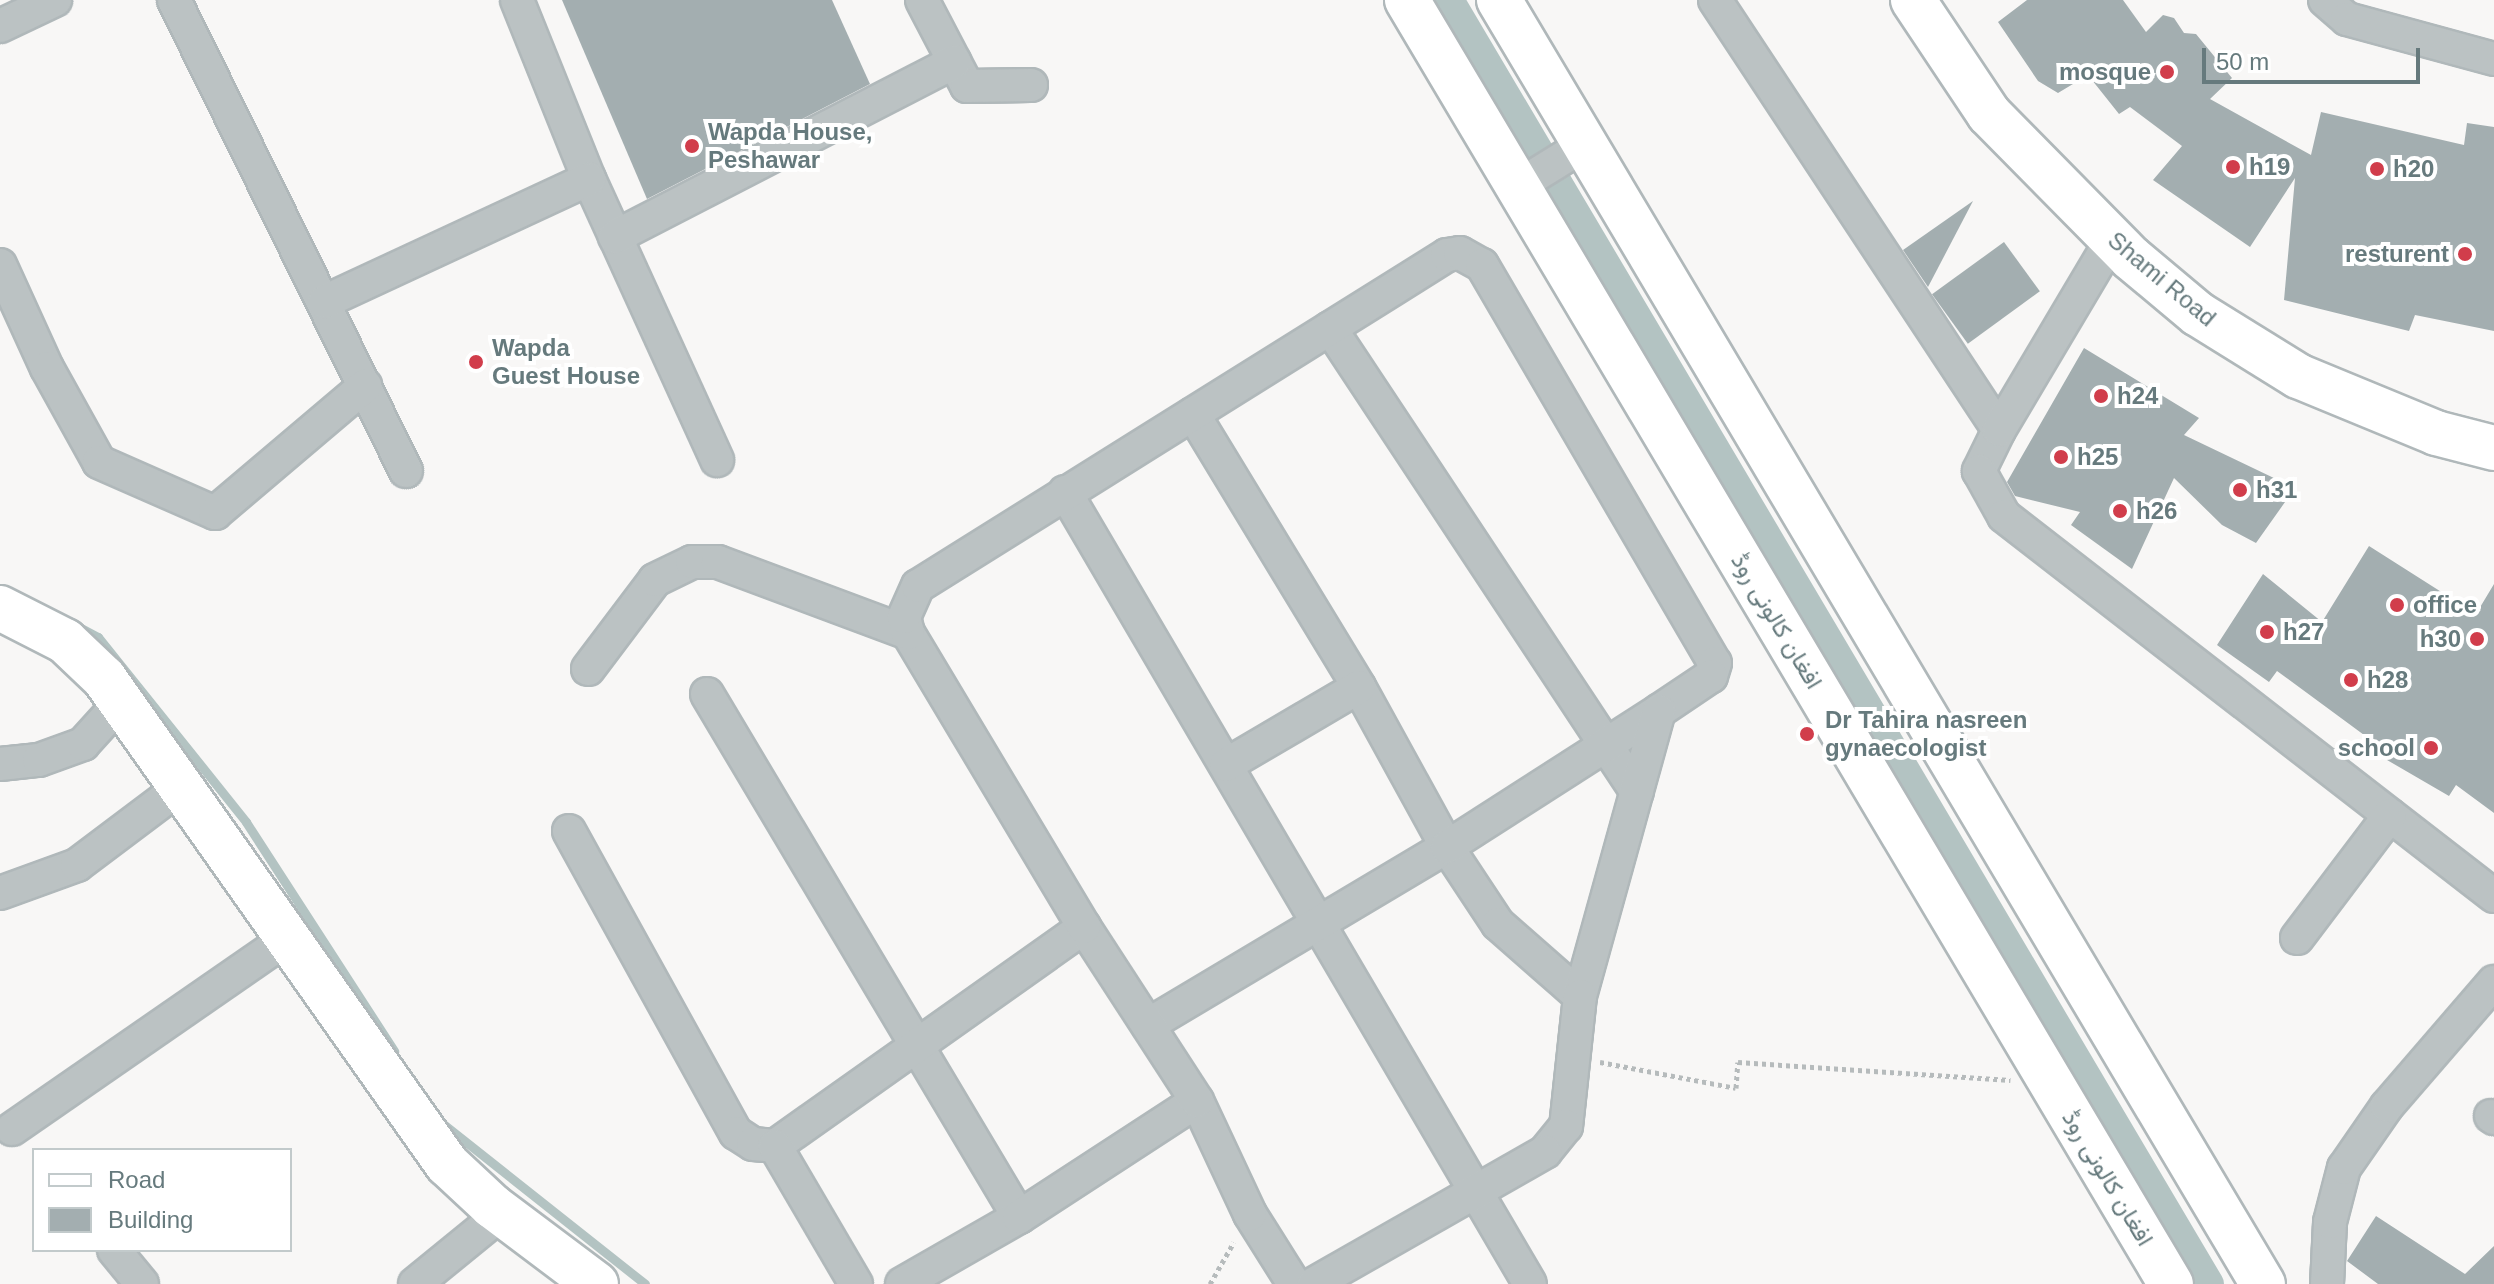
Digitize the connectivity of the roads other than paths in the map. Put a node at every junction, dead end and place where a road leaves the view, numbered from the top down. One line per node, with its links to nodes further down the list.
1 (55, 0): 10 (street)
2 (174, 0): 20 (street)
3 (517, 0): 15 (street)
4 (922, 0): 12 (street)
5 (1407, 0): 16 (main road, افغان کالونی روڈ)
6 (1499, 0): 14 (main road)
7 (1715, 0): 24 (street)
8 (1913, 0): 18 (main road, Shami Road)
9 (2325, 0): 11 (street)
10 (0, 26)
11 (2494, 59)
12 (954, 62): 13 (street); 17 (street)
13 (1031, 85)
14 (1584, 145): 16 (street); 70 (main road)
15 (589, 179): 17 (street); 20 (street)
16 (1518, 186): 69 (main road, افغان کالونی روڈ)
17 (615, 237): 26 (street)
18 (2112, 240): 24 (street); 25 (main road, Shami Road)
19 (0, 265): 22 (street)
20 (324, 302): 22 (street)
21 (1330, 328): 23 (street); 35 (street); 36 (street)
22 (365, 386): 27 (street)
23 (1193, 414): 28 (street); 32 (street)
24 (1999, 430): 41 (street)
25 (2494, 448)
26 (717, 460)
27 (406, 471)
28 (1065, 492): 30 (street); 38 (street)
29 (0, 608): 34 (main road)
30 (908, 633): 31 (street); 47 (street)
31 (588, 669)
32 (1359, 687): 38 (street); 43 (street)
33 (707, 694): 53 (street)
34 (122, 701): 37 (street); 39 (main road)
35 (1659, 711): 36 (street); 40 (street)
36 (1603, 747): 40 (street); 43 (street)
37 (0, 764)
38 (1226, 765): 46 (street)
39 (182, 786): 44 (street); 48 (main road)
40 (1637, 792): 51 (street)
41 (2390, 815): 45 (street); 49 (street)
42 (569, 831): 56 (street)
43 (1447, 847): 46 (street); 51 (street)
44 (0, 893)
45 (2494, 896)
46 (1319, 922): 52 (street); 57 (street)
47 (1084, 927): 52 (street); 53 (street)
48 (288, 938): 55 (street); 58 (main road)
49 (2297, 938)
50 (2494, 982): 71 (street)
51 (1580, 996): 57 (street)
52 (1148, 1025): 54 (street)
53 (920, 1046): 56 (street); 59 (street)
54 (1197, 1101): 59 (street); 66 (street)
55 (16, 1131)
56 (775, 1146): 64 (street)
57 (1478, 1191): 67 (street); 68 (street)
58 (502, 1213): 62 (street); 63 (main road)
59 (1019, 1217): 65 (street)
60 (116, 1252): 61 (street)
61 (142, 1284)
62 (415, 1284)
63 (596, 1284)
64 (856, 1284)
65 (902, 1284)
66 (1294, 1284)
67 (1314, 1284)
68 (1530, 1284)
69 (2171, 1284)
70 (2263, 1284)
71 (2327, 1284)

